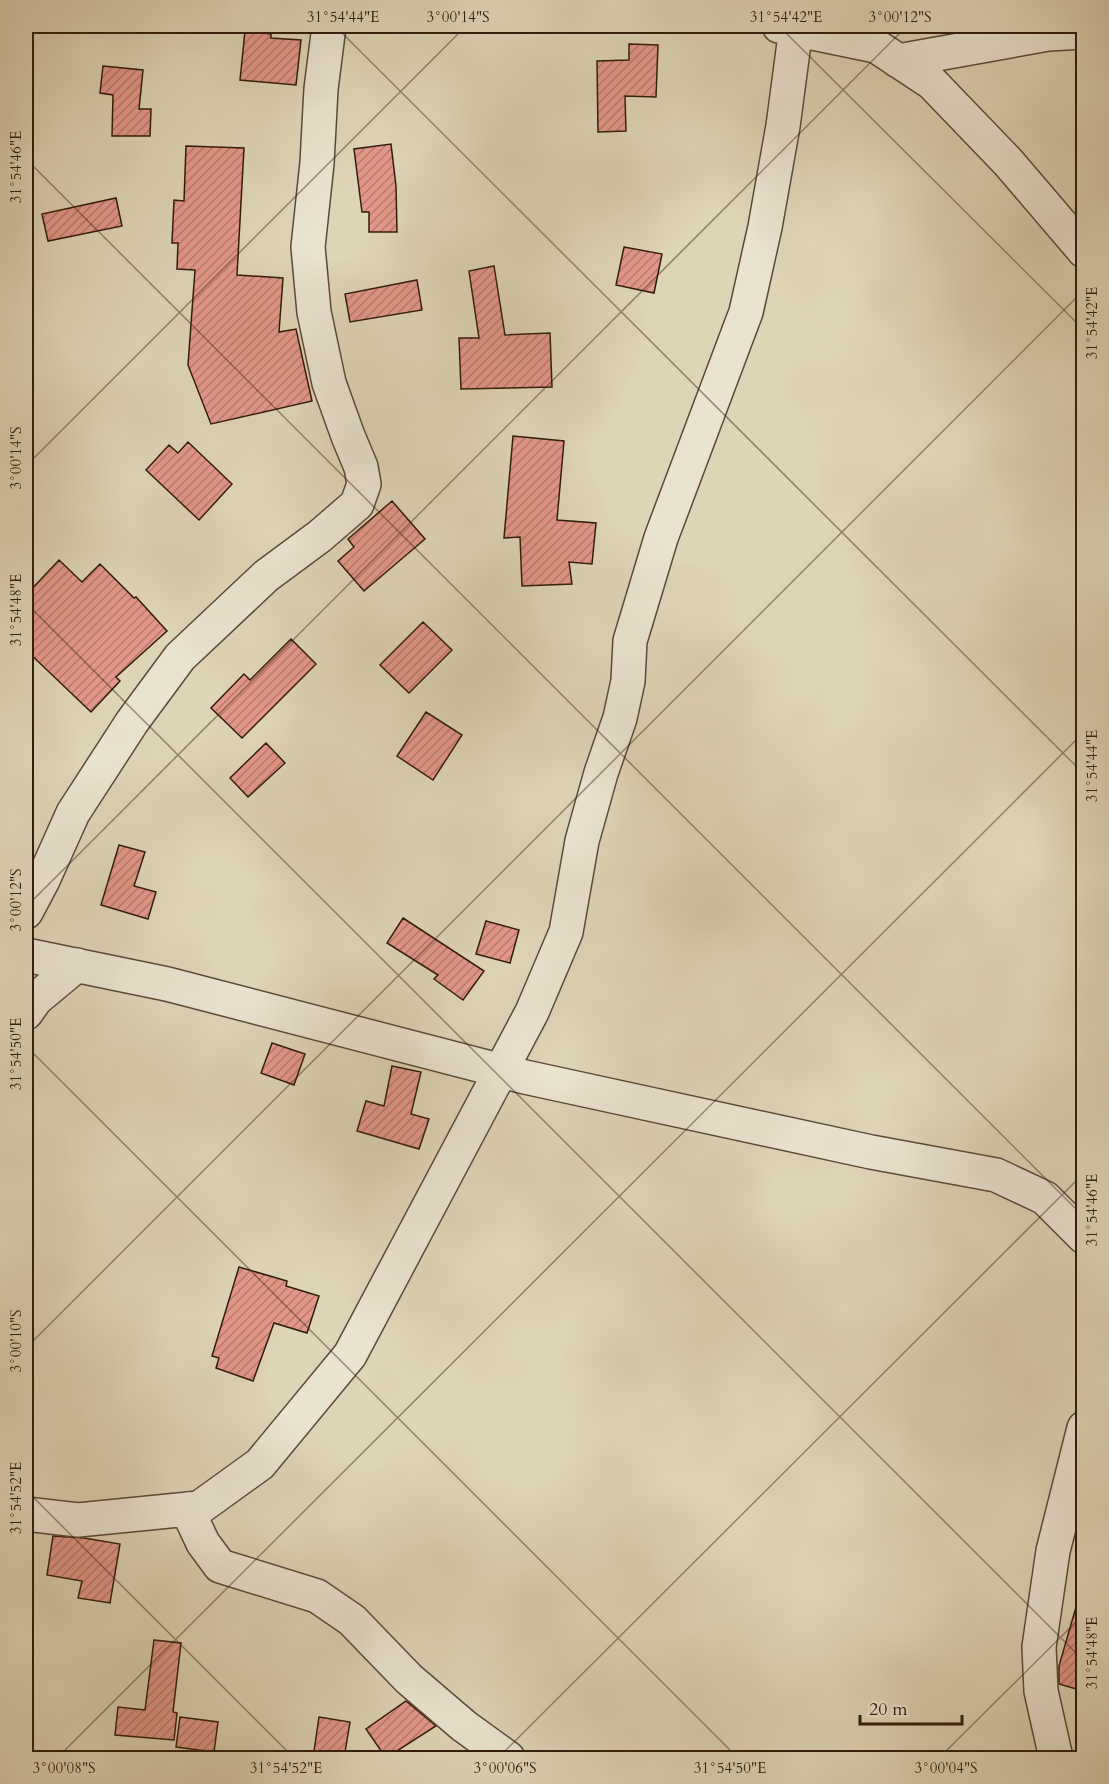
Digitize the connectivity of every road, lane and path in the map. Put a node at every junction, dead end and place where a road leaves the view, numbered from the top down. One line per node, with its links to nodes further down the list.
1 (329, 26): 6 (street)
2 (787, 27): 4 (street); 10 (street)
3 (1083, 32): 4 (street)
4 (880, 44): 5 (street)
5 (1083, 251)
6 (26, 912)
7 (26, 955): 8 (street)
8 (77, 965): 9 (street); 10 (street)
9 (26, 1013)
10 (502, 1071): 11 (street); 13 (street)
11 (1083, 1237)
12 (1083, 1428): 15 (street)
13 (187, 1509): 14 (street); 16 (street)
14 (26, 1514)
15 (1074, 1514): 17 (street)
16 (508, 1758)
17 (1056, 1758)

